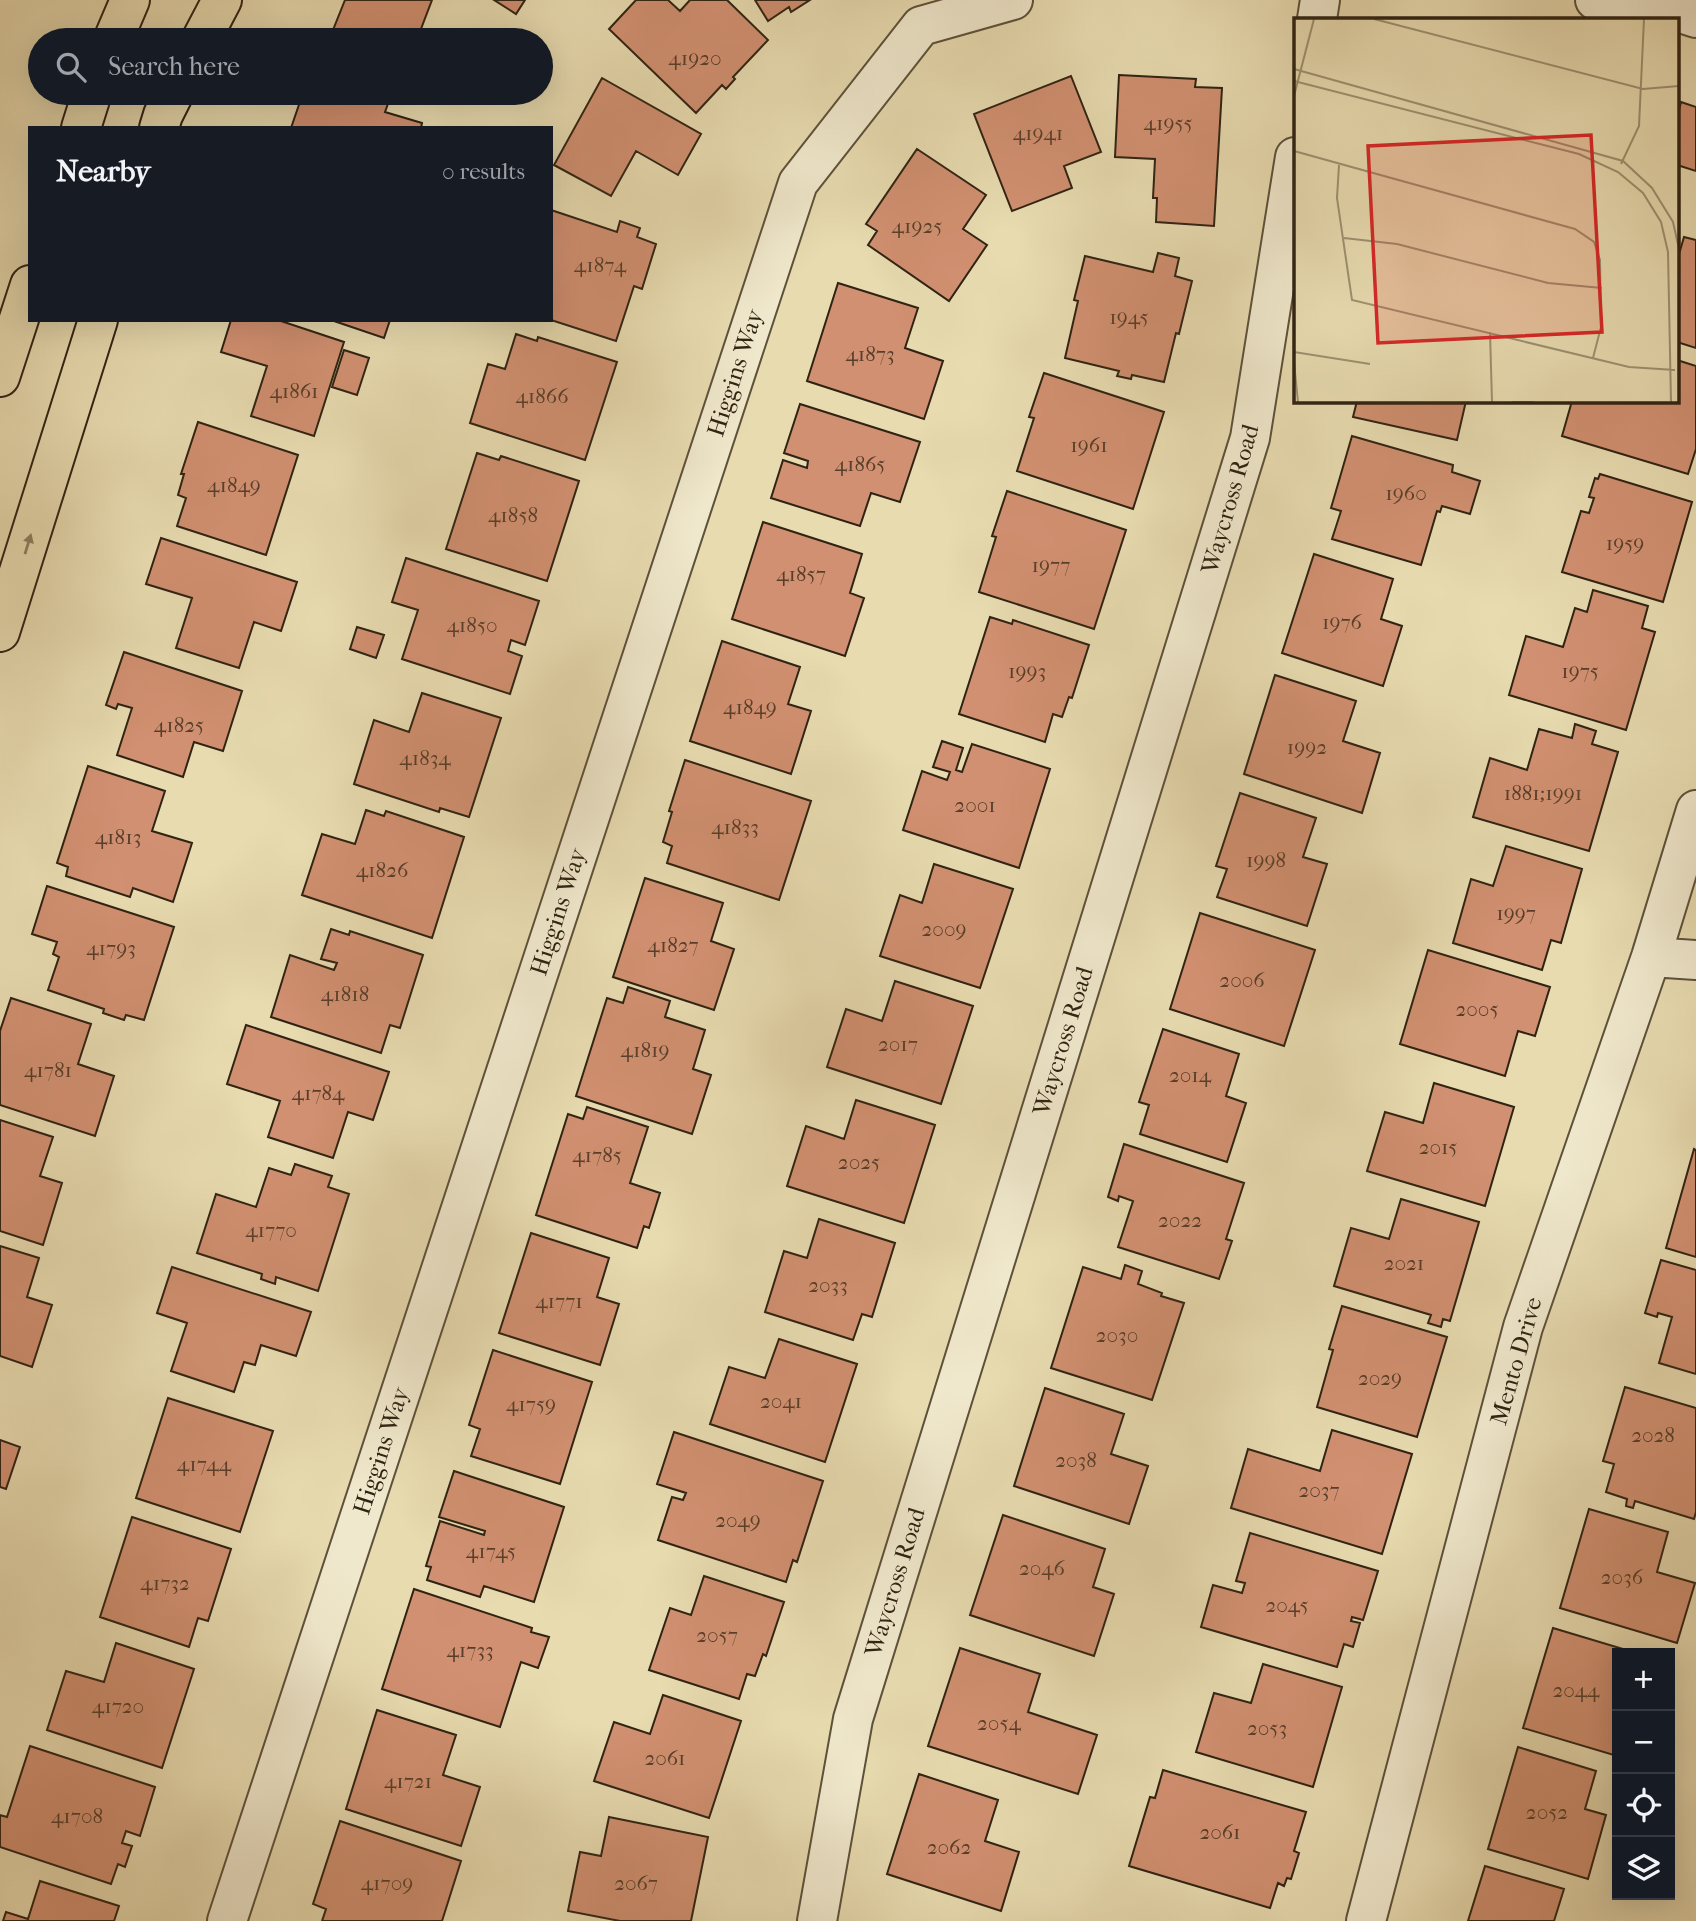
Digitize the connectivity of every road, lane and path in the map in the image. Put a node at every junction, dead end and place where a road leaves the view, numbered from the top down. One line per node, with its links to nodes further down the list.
1 (130, 0): 8 (main road)
2 (222, 0): 9 (main road)
3 (1013, 0): 22 (street, Higgins Way)
4 (1320, 0): 6 (street)
5 (1595, 0): 7 (street)
6 (1317, 18)
7 (1696, 18)
8 (118, 28)
9 (207, 28)
10 (88, 105): 12 (main road)
11 (168, 105): 13 (main road)
12 (82, 126)
13 (160, 126)
14 (1294, 163): 23 (street, Waycross Road)
15 (28, 291): 17 (main road)
16 (97, 322): 18 (main road, one-way to 16)
17 (0, 377)
18 (0, 632)
19 (1696, 810): 20 (street, Mento Drive)
20 (1651, 957): 21 (street); 24 (street, Mento Drive)
21 (1696, 960)
22 (227, 1921)
23 (817, 1921)
24 (1366, 1921)

